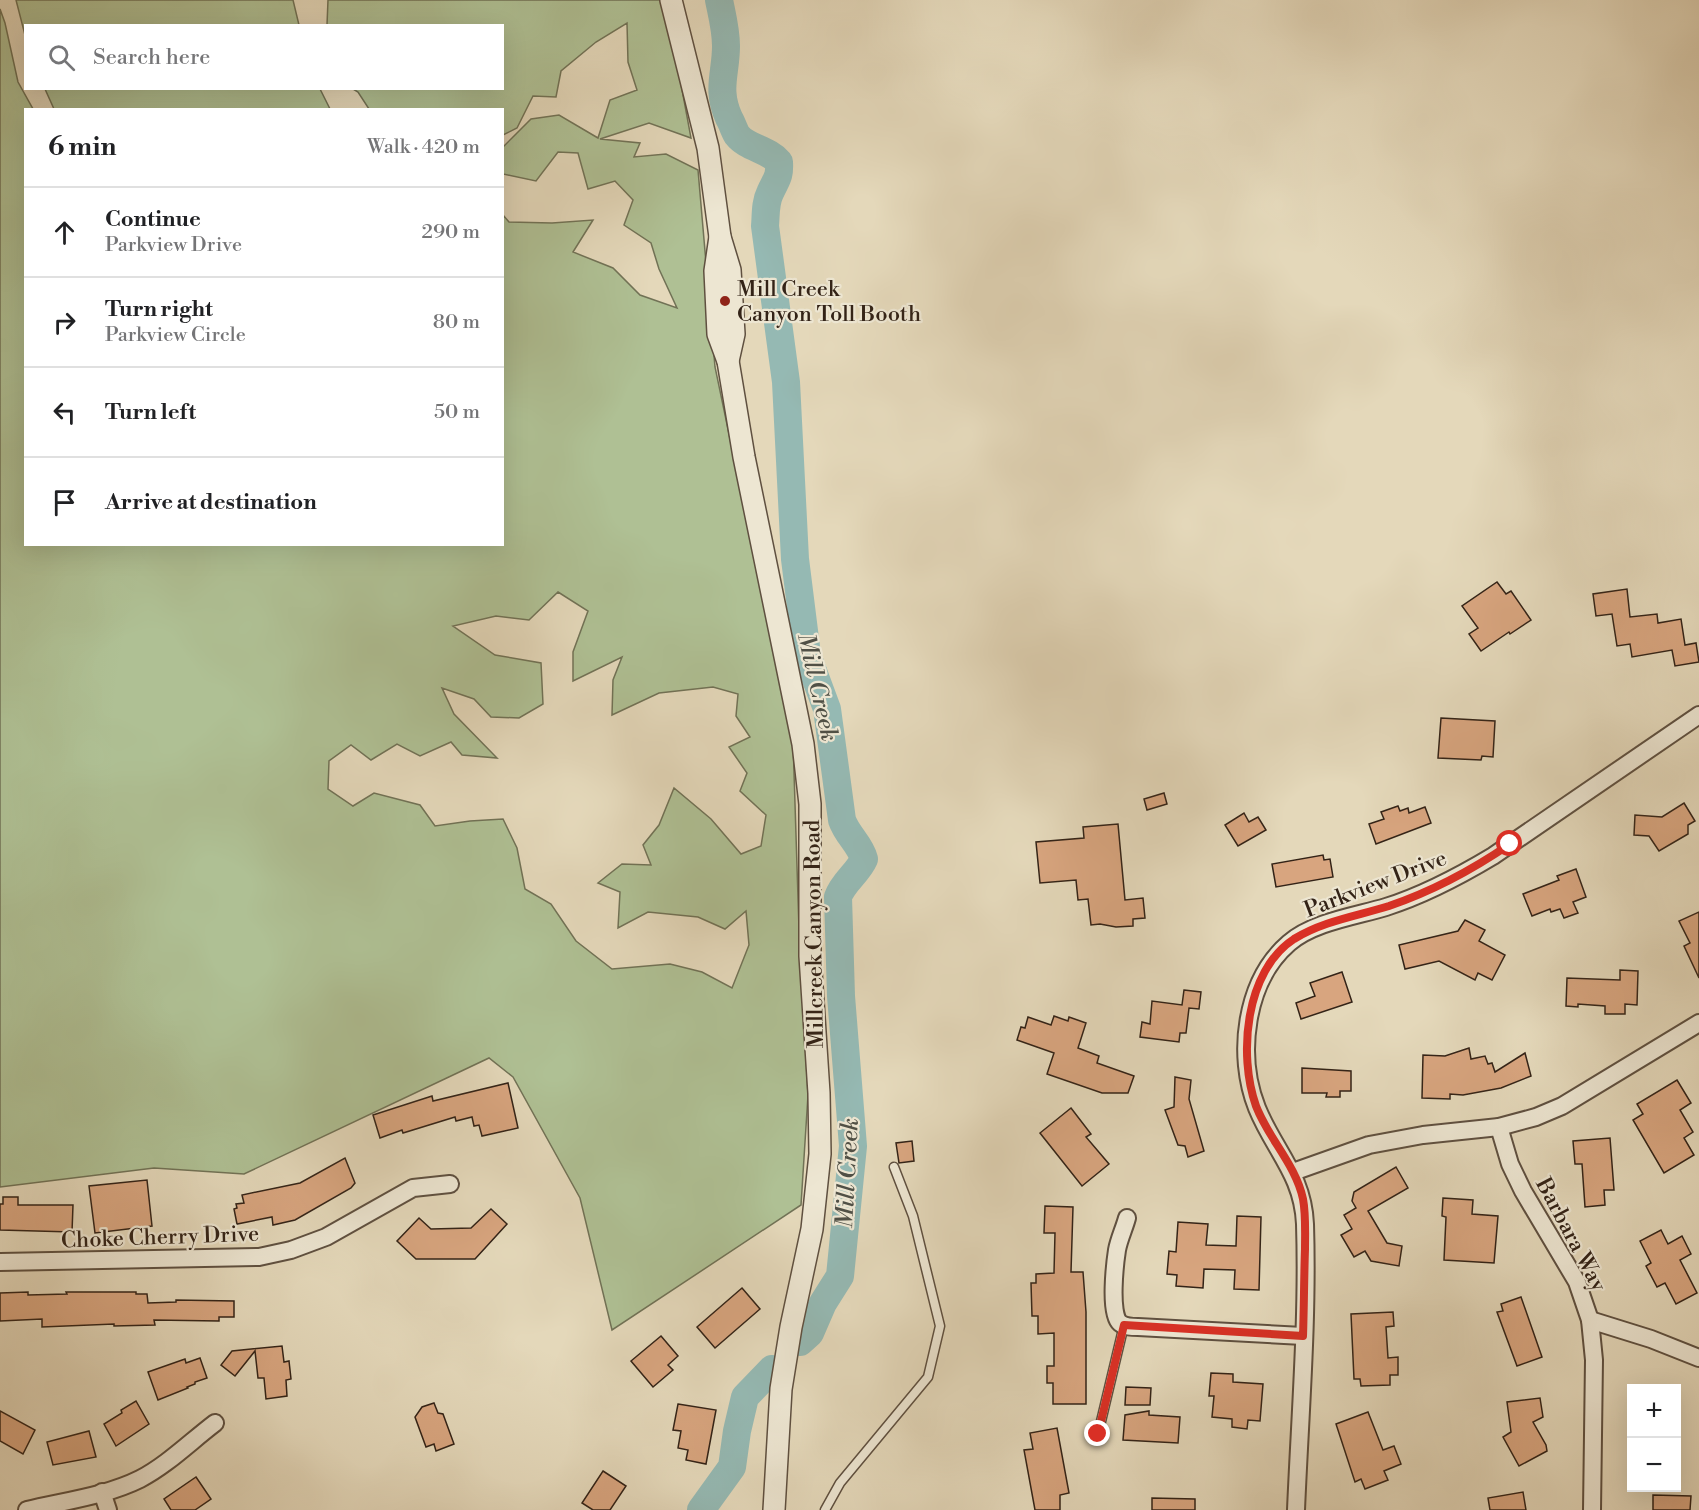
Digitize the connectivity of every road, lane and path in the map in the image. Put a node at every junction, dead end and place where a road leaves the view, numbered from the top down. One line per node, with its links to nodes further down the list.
1 (671, 0): 19 (street, Millcreek Canyon Road)
2 (1699, 715): 6 (street, Parkview Drive)
3 (1699, 1023): 4 (street)
4 (1498, 1126): 6 (street); 10 (street, Barbara Way)
5 (894, 1167): 20 (lane)
6 (1293, 1172): 12 (street, Parkview Drive)
7 (450, 1185): 9 (street, Choke Cherry Drive)
8 (1127, 1218): 11 (street)
9 (0, 1262)
10 (1590, 1320): 13 (street); 22 (street, Barbara Way)
11 (1124, 1325): 12 (street); 15 (lane)
12 (1303, 1336): 21 (street, Parkview Drive)
13 (1699, 1358)
14 (214, 1423): 16 (street)
15 (1098, 1434)
16 (102, 1492): 17 (street); 18 (street)
17 (27, 1510)
18 (108, 1510)
19 (774, 1510)
20 (825, 1510)
21 (1296, 1510)
22 (1592, 1510)

